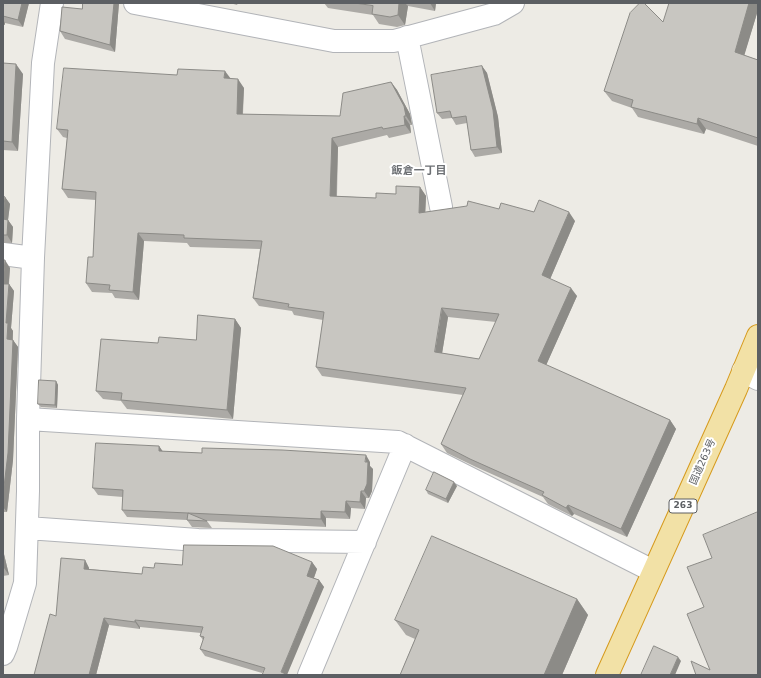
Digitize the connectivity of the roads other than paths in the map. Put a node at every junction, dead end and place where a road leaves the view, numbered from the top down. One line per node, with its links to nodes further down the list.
1 (52, 3): 7 (street)
2 (135, 3): 4 (street)
3 (513, 3): 4 (street)
4 (407, 38): 5 (street)
5 (441, 207)
6 (3, 254): 7 (street)
7 (33, 258): 10 (street)
8 (758, 336): 9 (highway, 国道263号 / 263)
9 (750, 375): 14 (highway, 国道263号 / 263)
10 (28, 419): 11 (street); 12 (street)
11 (405, 445): 13 (street); 14 (street)
12 (27, 528): 13 (street); 15 (street)
13 (365, 542): 16 (street)
14 (653, 571): 17 (highway, 国道263号 / 263)
15 (3, 654)
16 (309, 675)
17 (607, 675)

